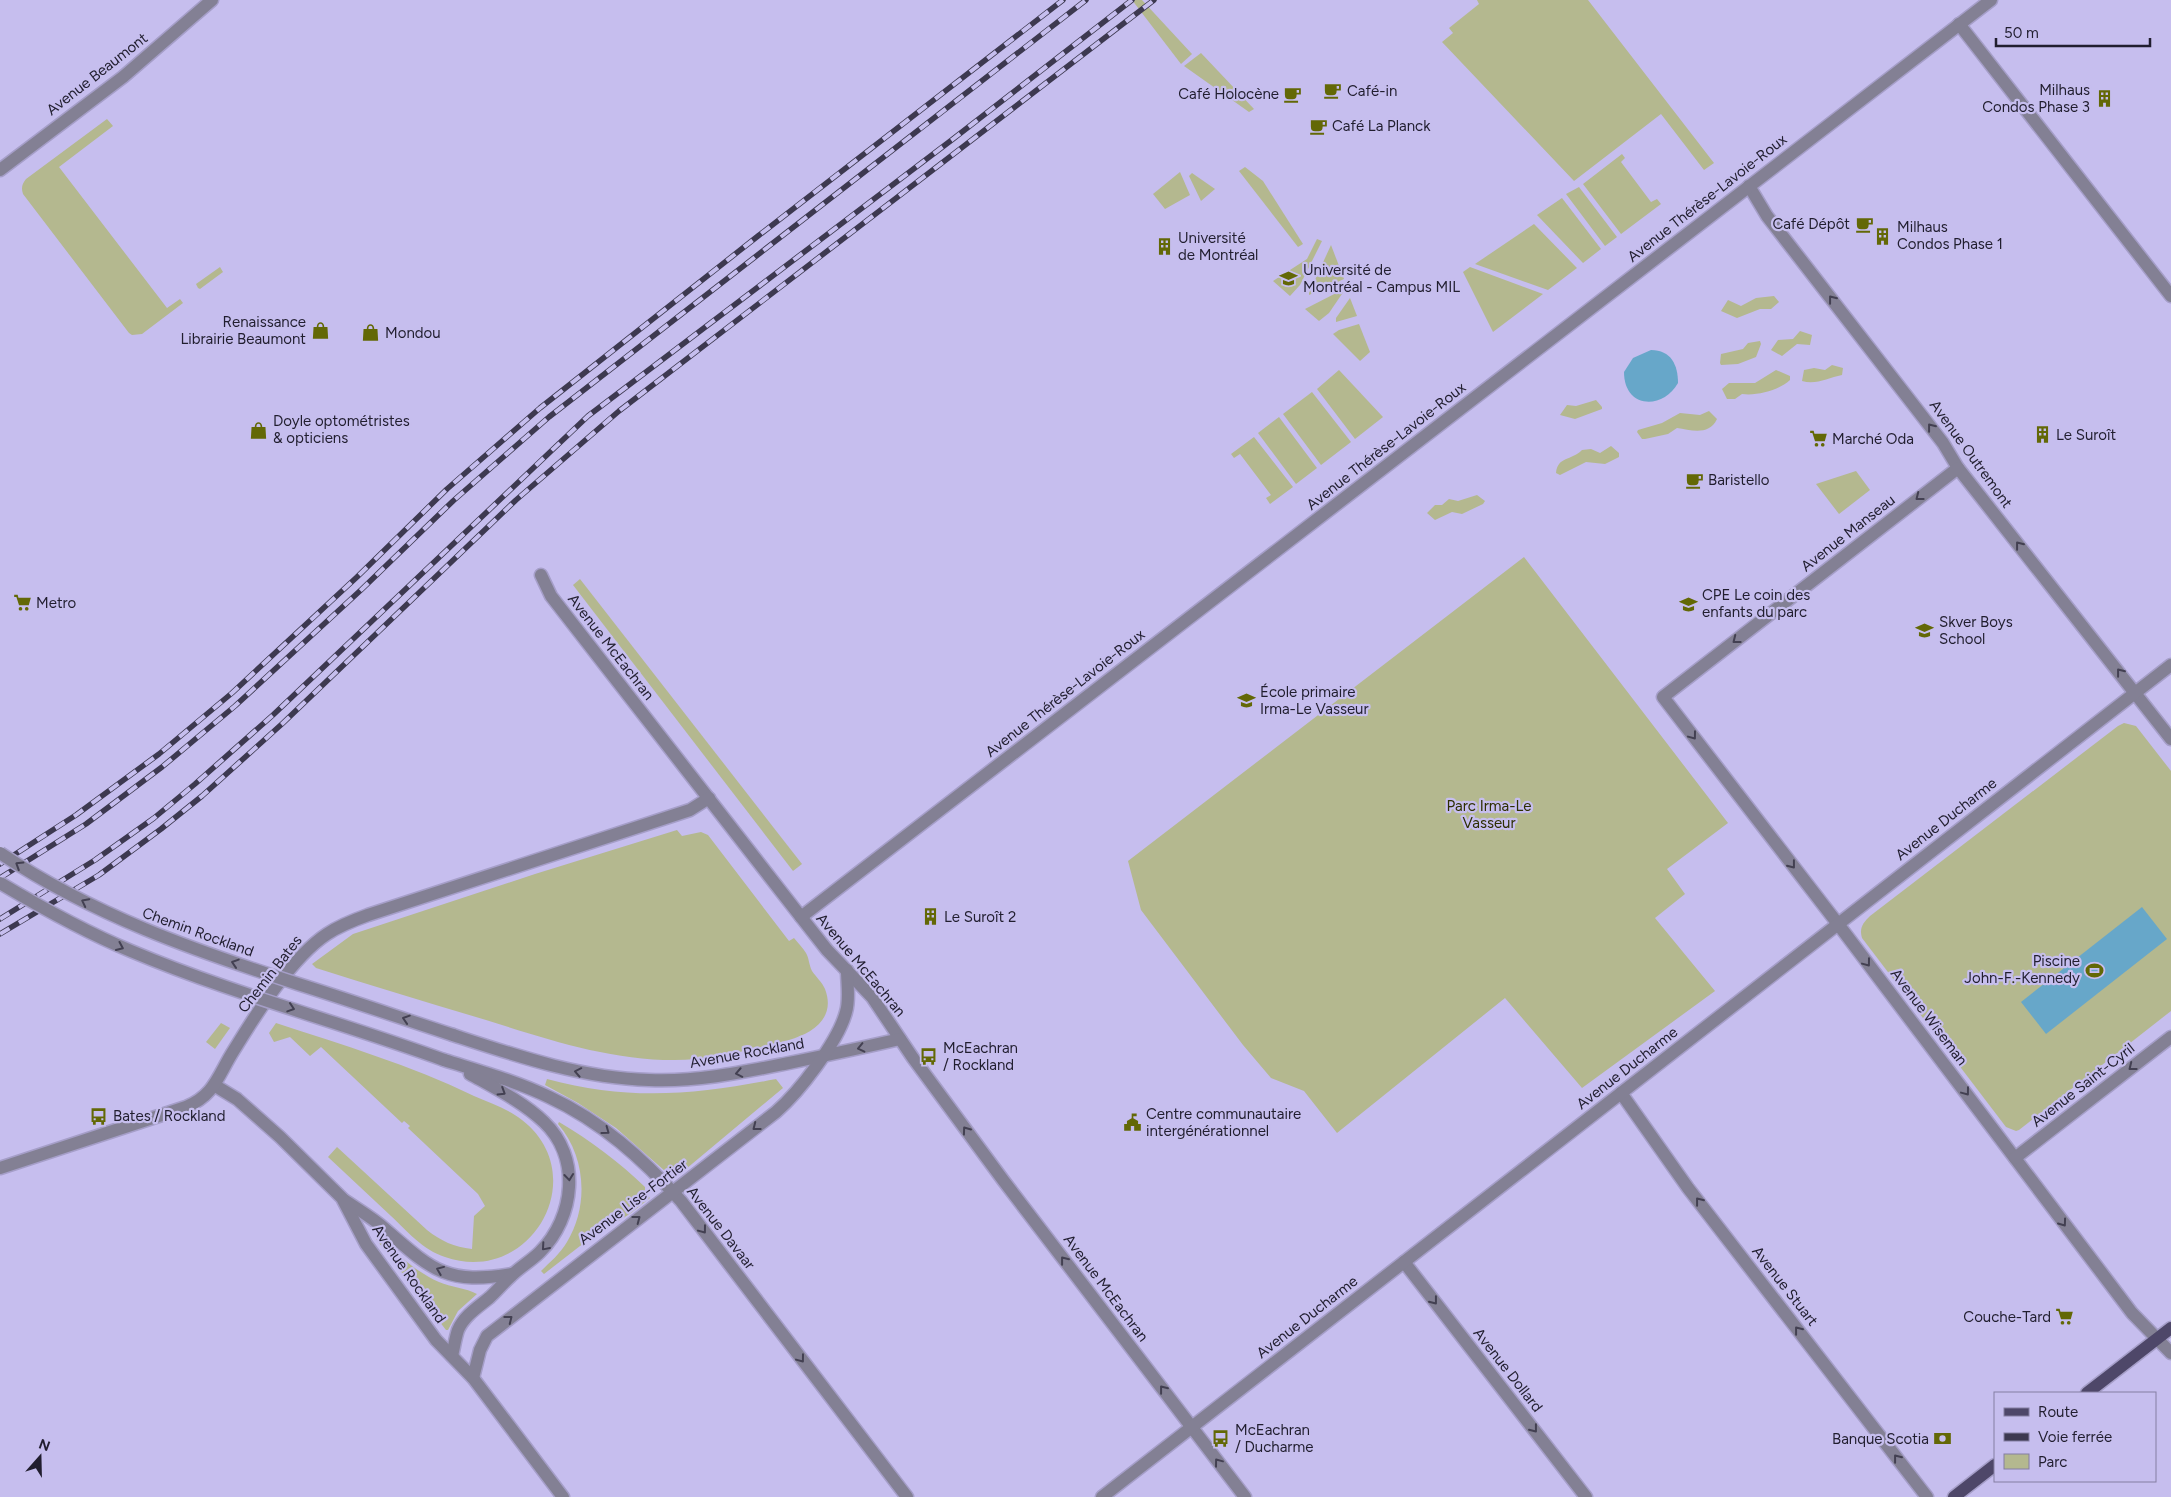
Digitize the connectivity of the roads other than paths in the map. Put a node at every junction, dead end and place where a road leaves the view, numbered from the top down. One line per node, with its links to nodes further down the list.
1 (212, 0): 4 (street, Avenue Beaumont)
2 (1991, 0): 3 (street, Avenue Thérèse-Lavoie-Roux)
3 (1960, 24): 5 (street, Avenue Thérèse-Lavoie-Roux); 6 (street)
4 (0, 170)
5 (1749, 186): 7 (street, Avenue Outremont, one-way to 5); 16 (street, Avenue Thérèse-Lavoie-Roux)
6 (2170, 294)
7 (1958, 468): 10 (street, Avenue Outremont, one-way to 7); 11 (street, Avenue Manseau, one-way to 11)
8 (541, 575): 13 (street, Avenue McEachran)
9 (2171, 665): 10 (street, Avenue Ducharme)
10 (2135, 692): 12 (street, Avenue Outremont); 17 (street, Avenue Ducharme)
11 (1663, 697): 17 (street, Avenue Wiseman, one-way to 17)
12 (2171, 739)
13 (709, 798): 16 (street, Avenue McEachran); 24 (street, Chemin Bates)
14 (0, 853): 19 (street, Chemin Rockland, one-way to 14, bridge)
15 (0, 883): 23 (street, one-way to 23, bridge)
16 (801, 917): 18 (street, Avenue McEachran)
17 (1838, 924): 25 (street, Avenue Ducharme); 26 (street, Avenue Wiseman, one-way to 26)
18 (847, 970): 21 (street, Avenue McEachran); 22 (street, Avenue Lise-Fortier)
19 (453, 1035): 22 (street, Avenue Rockland, one-way to 19)
20 (2171, 1037): 26 (street, Avenue Saint-Cyril, one-way to 26)
21 (900, 1039): 22 (street, Avenue Rockland, one-way to 22); 38 (street, Avenue McEachran, one-way to 21)
22 (822, 1057): 28 (street, Avenue Lise-Fortier, one-way to 28)
23 (444, 1060): 28 (street, Avenue Davaar, one-way to 28); 31 (street, one-way to 31)
24 (214, 1084): 27 (street, Chemin Bates); 29 (street, Avenue Rockland)
25 (1621, 1093): 30 (street, Avenue Ducharme); 45 (street, Avenue Stuart, one-way to 25)
26 (2015, 1158): 33 (street, Avenue Wiseman, one-way to 33)
27 (0, 1168)
28 (672, 1192): 36 (street, Avenue Lise-Fortier, one-way to 28); 41 (street, Avenue Davaar, one-way to 41)
29 (342, 1198): 31 (street, one-way to 29); 35 (street, Avenue Rockland)
30 (1404, 1262): 38 (street, Avenue Ducharme); 44 (street, Avenue Dollard, one-way to 44)
31 (512, 1274): 35 (street)
32 (2171, 1328): 33 (main road)
33 (2156, 1340): 34 (street, Avenue Wiseman); 37 (main road)
34 (2171, 1353)
35 (452, 1356): 36 (street, Avenue Rockland)
36 (472, 1378): 40 (street, Avenue Rockland)
37 (2088, 1392)
38 (1192, 1428): 42 (street, Avenue Ducharme); 43 (street, Avenue McEachran, one-way to 38)
39 (1994, 1466): 46 (main road)
40 (564, 1497)
41 (906, 1497)
42 (1102, 1497)
43 (1245, 1497)
44 (1586, 1497)
45 (1926, 1497)
46 (1954, 1497)

